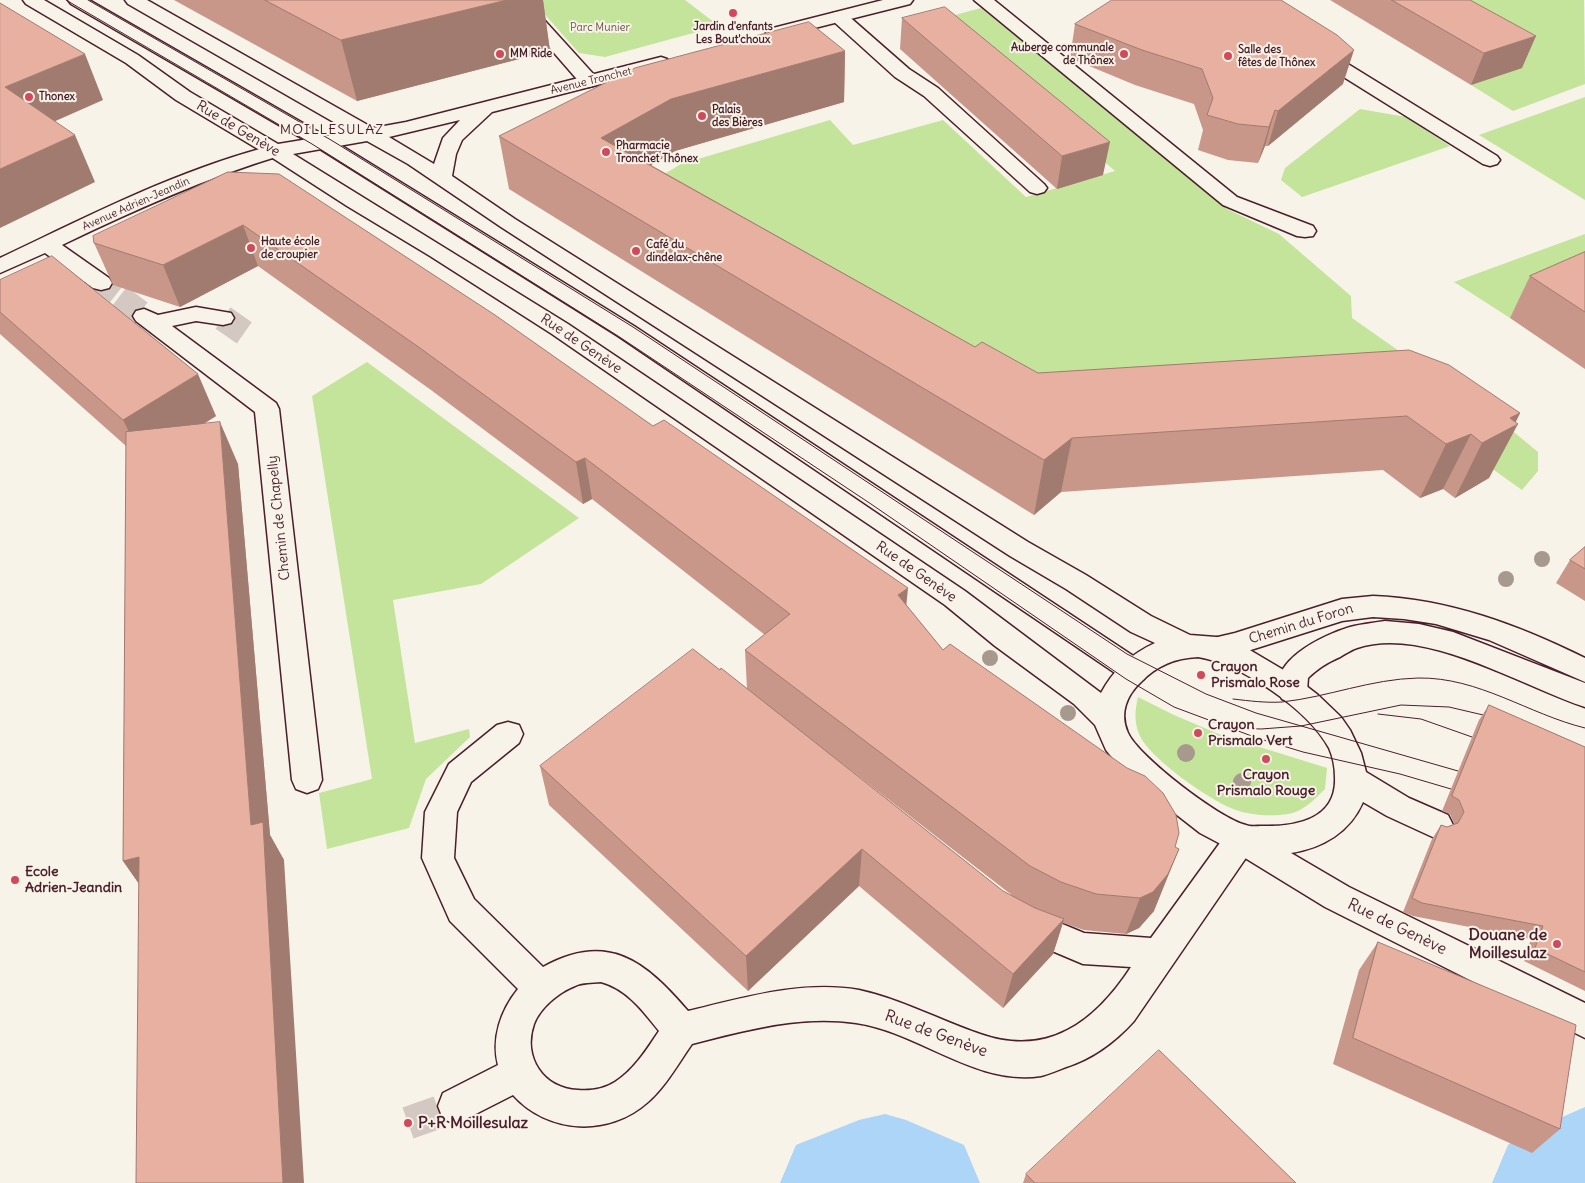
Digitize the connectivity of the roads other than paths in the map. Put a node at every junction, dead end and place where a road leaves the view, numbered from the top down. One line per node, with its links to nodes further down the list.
1 (32, 0): 15 (main road, Rue de Genève)
2 (77, 0): 14 (main road)
3 (134, 0): 13 (main road, Rue de Genève)
4 (517, 0): 11 (main road)
5 (904, 0): 7 (main road)
6 (983, 0): 19 (main road)
7 (838, 17): 8 (main road); 18 (main road)
8 (763, 36)
9 (1299, 41): 16 (main road)
10 (678, 58): 11 (main road, Avenue Tronchet)
11 (589, 81): 12 (main road, Avenue Tronchet)
12 (490, 107): 13 (main road, Avenue Tronchet); 17 (main road)
13 (370, 134): 14 (main road, Avenue Tronchet); 17 (main road, Rue de Genève)
14 (322, 142): 15 (main road, Avenue Tronchet); 26 (main road)
15 (275, 151): 20 (main road, Avenue Adrien-Jeandin); 30 (main road, Rue de Genève)
16 (1490, 160)
17 (442, 177): 24 (main road, Rue de Genève)
18 (1037, 188)
19 (1305, 231)
20 (47, 244): 21 (main road, Avenue Adrien-Jeandin); 22 (main road)
21 (0, 266)
22 (101, 283)
23 (223, 318): 33 (main road, Chemin de Chapelly)
24 (1186, 646): 25 (main road, Rue de Genève); 26 (main road, Rue de Genève)
25 (1215, 648): 27 (main road, Chemin du Foron); 28 (main road, Rue de Genève)
26 (1134, 671): 30 (main road, Rue de Genève)
27 (1585, 671)
28 (1292, 691): 29 (main road, Chemin du Foron); 32 (main road, Rue de Genève)
29 (1585, 695)
30 (1110, 719): 35 (main road, Rue de Genève)
31 (508, 734): 38 (main road)
32 (1351, 779): 34 (main road); 35 (main road, Rue de Genève)
33 (307, 780)
34 (1437, 825)
35 (1241, 839): 37 (main road, Rue de Genève); 39 (main road, Rue de Genève)
36 (1001, 910): 37 (main road)
37 (1159, 954): 40 (main road, Rue de Genève)
38 (540, 988): 40 (main road); 41 (main road)
39 (1585, 1021)
40 (680, 1030): 41 (main road)
41 (519, 1073): 42 (main road)
42 (456, 1106)

